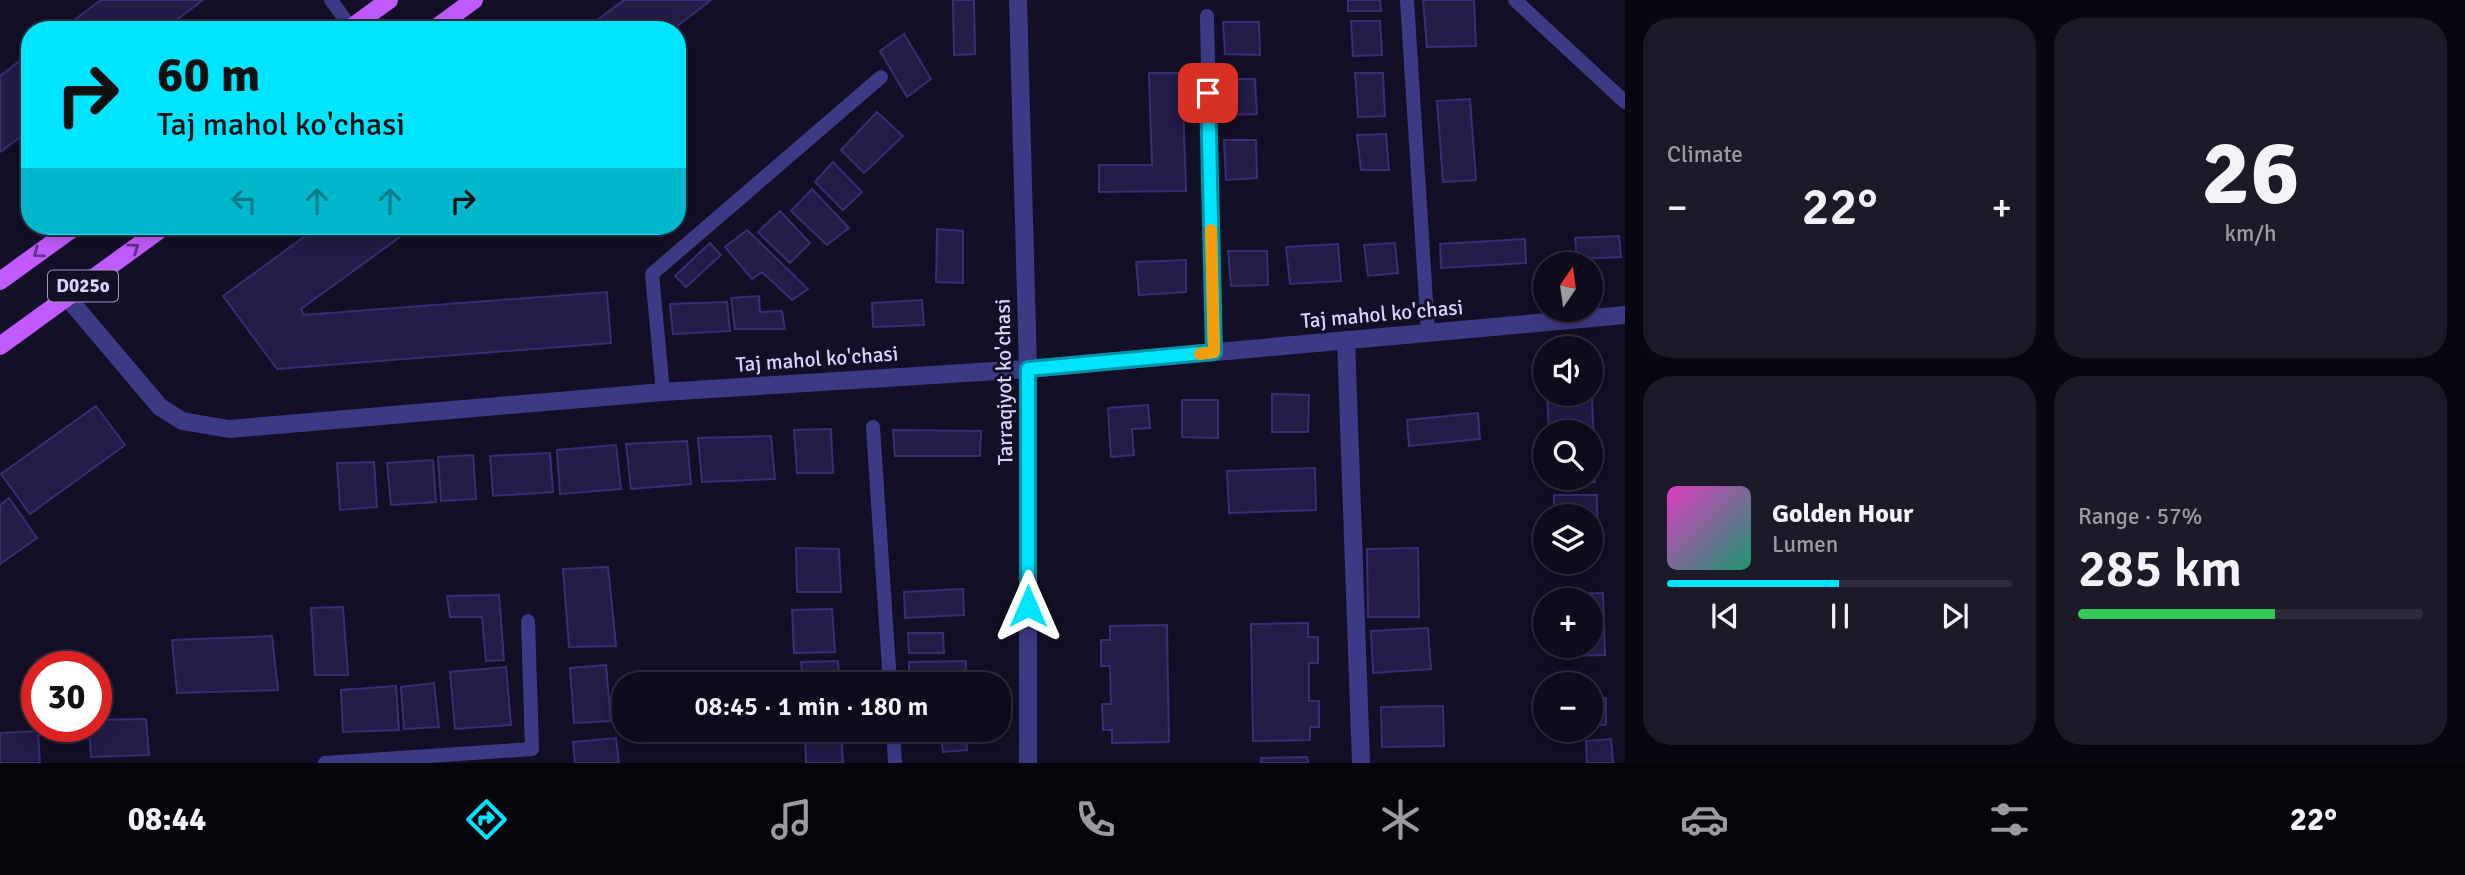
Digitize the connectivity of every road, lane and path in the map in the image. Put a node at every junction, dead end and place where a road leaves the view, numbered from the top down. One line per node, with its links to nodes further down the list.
1 (331, 0): 8 (lane)
2 (389, 0): 9 (main road)
3 (474, 0): 10 (main road)
4 (1018, 0): 22 (street, Tarraqiyot ko'chasi)
5 (1407, 0): 18 (lane)
6 (1516, 0): 12 (lane)
7 (1206, 16): 21 (lane)
8 (345, 21)
9 (361, 21)
10 (445, 21)
11 (881, 77): 23 (lane)
12 (1625, 102)
13 (64, 235): 15 (main road, D025o, one-way to 15)
14 (153, 235): 16 (main road, D025o, one-way to 14)
15 (0, 281)
16 (67, 298): 20 (main road, D025o); 23 (street, Taj mahol ko'chasi)
17 (1625, 315): 18 (street, Taj mahol ko'chasi)
18 (1428, 333): 19 (street, Taj mahol ko'chasi)
19 (1346, 340): 21 (street, Taj mahol ko'chasi); 31 (street)
20 (0, 346)
21 (1214, 352): 22 (street, Taj mahol ko'chasi)
22 (1028, 369): 23 (street, Taj mahol ko'chasi); 30 (street, Tarraqiyot ko'chasi)
23 (663, 392)
24 (873, 427): 26 (lane)
25 (528, 621): 28 (lane)
26 (889, 672)
27 (894, 742): 29 (lane)
28 (325, 763)
29 (895, 763)
30 (1028, 763)
31 (1361, 763)

